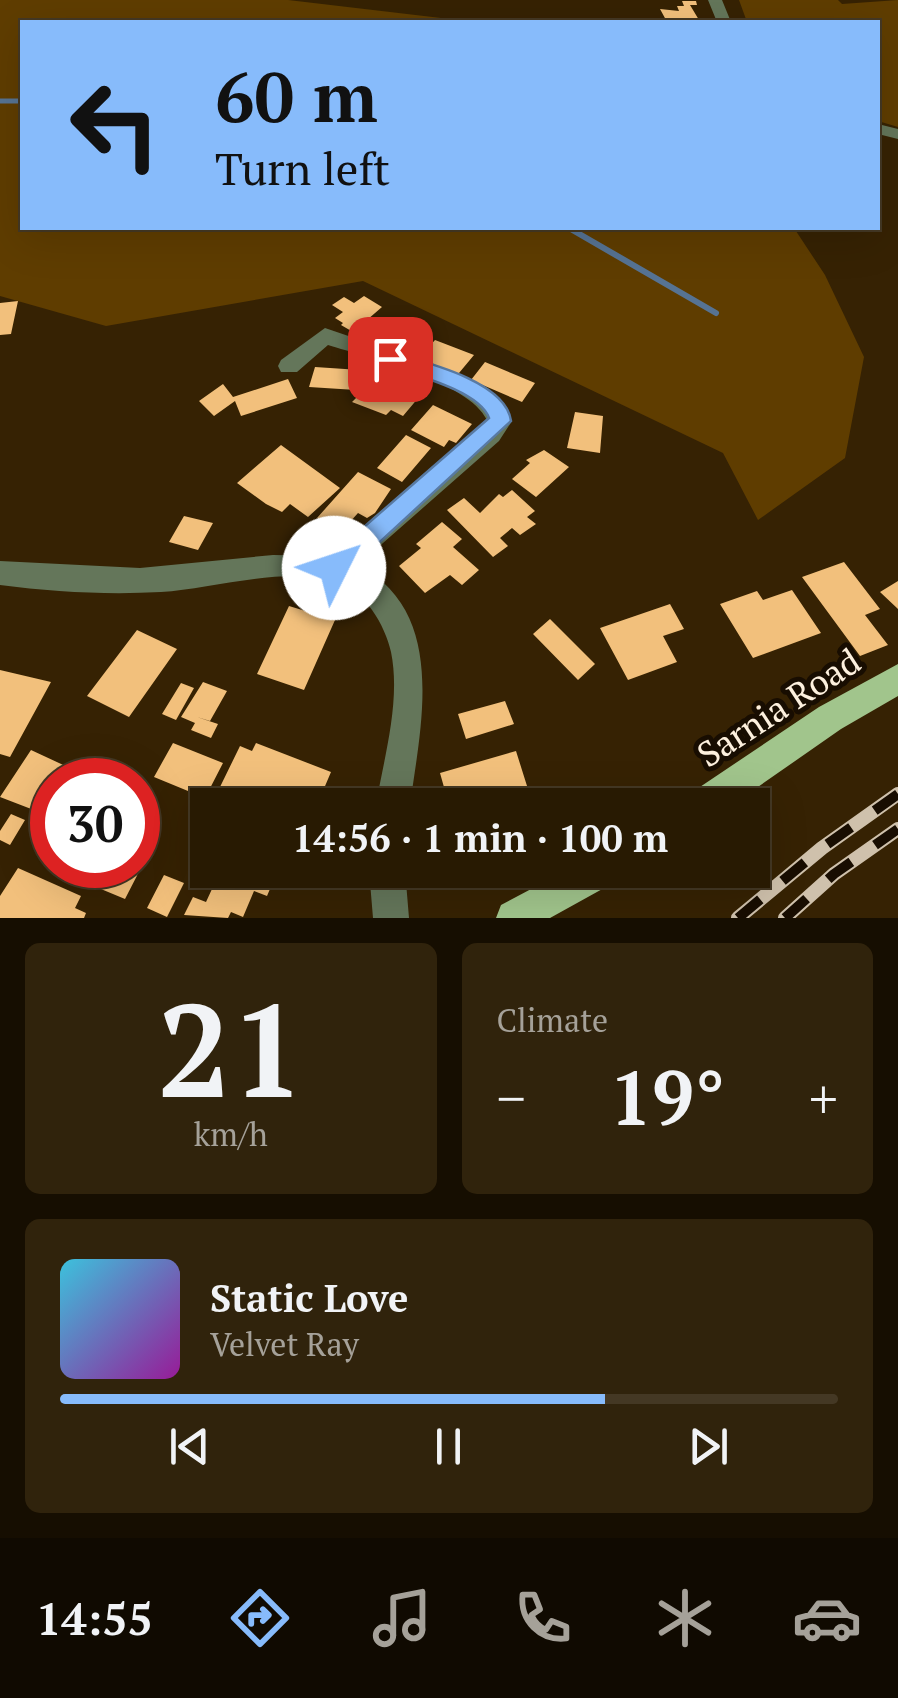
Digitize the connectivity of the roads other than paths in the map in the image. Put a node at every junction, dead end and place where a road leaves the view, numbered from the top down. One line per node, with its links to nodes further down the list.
1 (289, 366): 2 (street)
2 (334, 568): 3 (street); 5 (street)
3 (0, 573)
4 (898, 679): 6 (main road, Sarnia Road)
5 (395, 788)
6 (728, 788)
7 (389, 888): 9 (street)
8 (570, 888): 10 (main road)
9 (391, 918)
10 (514, 918)

